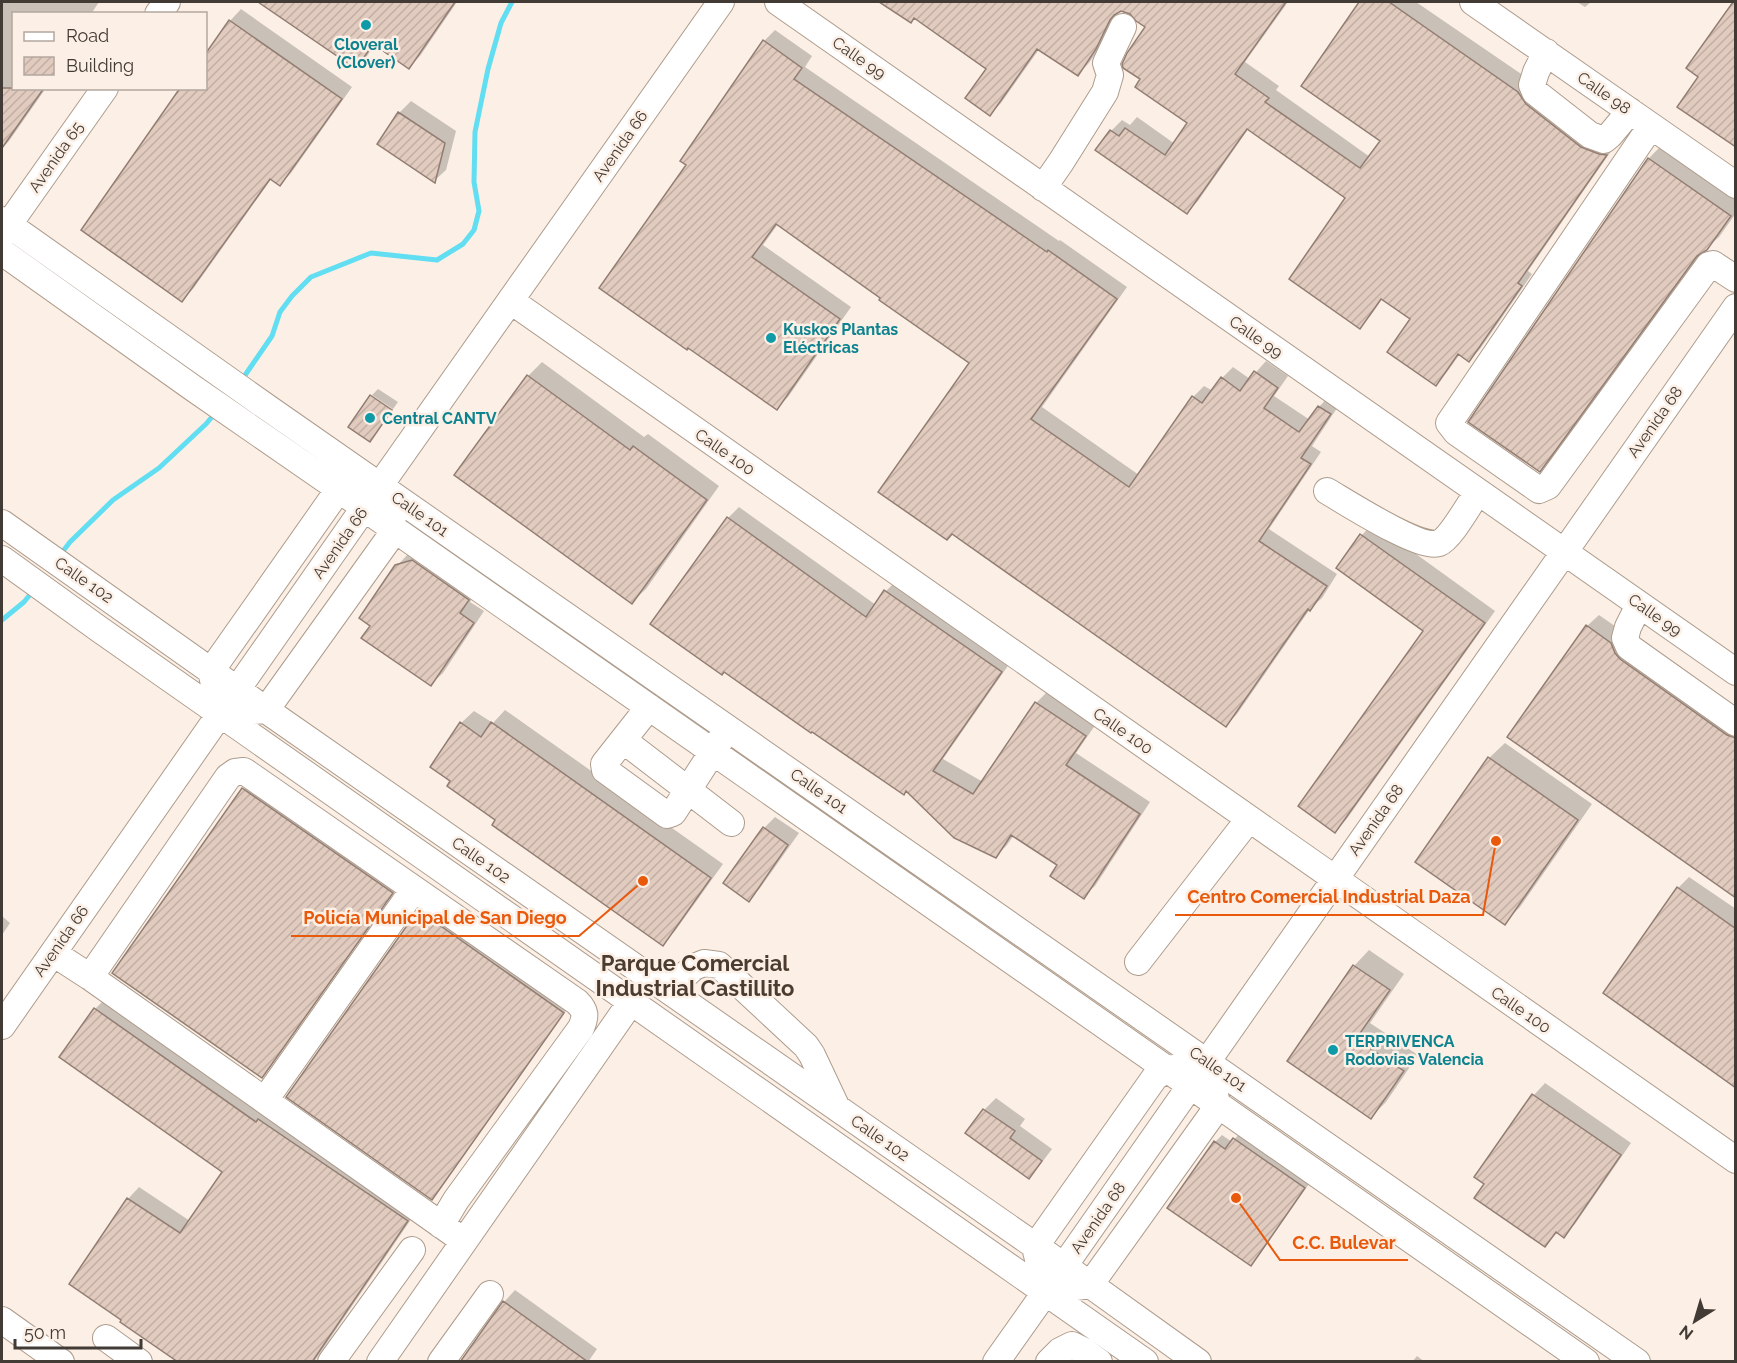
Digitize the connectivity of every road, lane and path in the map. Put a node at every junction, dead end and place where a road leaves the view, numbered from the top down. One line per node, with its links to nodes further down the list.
1 (721, 2): 14 (street, Avenida 66)
2 (778, 2): 10 (street, Calle 99)
3 (1473, 2): 5 (street, Calle 98)
4 (1123, 27): 10 (street)
5 (1546, 52): 7 (street, Calle 98); 7 (street)
6 (104, 90): 11 (street, Avenida 65)
7 (1630, 111): 8 (street, Calle 98)
8 (1651, 126): 9 (street, Calle 98); 13 (street)
9 (1736, 185)
10 (1043, 188): 19 (street, Calle 99)
11 (4, 226): 16 (street, Calle 101)
12 (2, 252): 17 (street, Calle 101)
13 (1736, 279)
14 (511, 301): 16 (street, Avenida 66); 37 (street, Calle 100)
15 (1736, 307): 23 (street, Avenida 68)
16 (380, 486): 17 (street); 20 (street, Avenida 66); 22 (street); 33 (street, Calle 101)
17 (339, 489): 20 (street, Calle 101); 26 (street)
18 (1327, 491): 19 (street)
19 (1478, 492): 23 (street, Calle 99)
20 (364, 508): 22 (street, Calle 101); 28 (street, Avenida 66)
21 (2, 523): 26 (street, Calle 102)
22 (395, 530): 29 (street, Calle 101); 30 (street)
23 (1564, 552): 25 (street, Calle 99); 39 (street, Avenida 68)
24 (6, 562): 31 (street, Calle 102)
25 (1639, 605): 27 (street, Calle 99); 32 (street)
26 (211, 671): 28 (street, Calle 102); 31 (street)
27 (1736, 672)
28 (238, 690): 30 (street, Calle 102); 31 (street, Avenida 66)
29 (649, 707): 34 (street); 35 (street, Calle 101)
30 (266, 710): 31 (street); 44 (street, Calle 102)
31 (221, 714): 41 (street, Avenida 66); 45 (street, Calle 102)
32 (1736, 723)
33 (728, 728): 35 (street); 47 (street, Calle 101)
34 (623, 740): 36 (street); 36 (street)
35 (713, 752): 36 (street); 48 (street, Calle 101)
36 (688, 789): 38 (street)
37 (1249, 819): 39 (street, Calle 100); 42 (street)
38 (731, 823)
39 (1335, 879): 47 (street, Avenida 68); 53 (street, Calle 100)
40 (414, 889): 43 (street); 50 (street); 54 (street)
41 (53, 953): 43 (street); 46 (street, Avenida 66)
42 (1138, 962)
43 (90, 977): 50 (street)
44 (668, 990): 52 (street, Calle 102); 52 (street)
45 (631, 1002): 55 (street); 61 (street, Calle 102)
46 (2, 1026)
47 (1207, 1062): 48 (street); 49 (street, Avenida 68); 51 (street); 59 (street, Calle 101)
48 (1168, 1069): 49 (street, Calle 101); 56 (street)
49 (1191, 1085): 51 (street, Calle 101); 58 (street, Avenida 68)
50 (265, 1100): 54 (street)
51 (1217, 1103): 60 (street); 63 (street, Calle 101)
52 (837, 1108): 56 (street, Calle 102)
53 (1736, 1160)
54 (441, 1225): 55 (street)
55 (464, 1241): 66 (street)
56 (1035, 1247): 58 (street, Calle 102); 61 (street)
57 (412, 1250): 69 (street)
58 (1064, 1266): 60 (street, Calle 102); 61 (street, Avenida 68)
59 (1515, 1276): 63 (street); 77 (street, Calle 101)
60 (1090, 1285): 61 (street); 75 (street, Calle 102)
61 (1046, 1291): 71 (street, Avenida 68); 74 (street, Calle 102)
62 (490, 1294): 70 (street)
63 (1499, 1300): 76 (street, Calle 101)
64 (2, 1320): 67 (street)
65 (105, 1338): 68 (street)
66 (383, 1361)
67 (61, 1362)
68 (139, 1362)
69 (331, 1362)
70 (441, 1362)
71 (996, 1362)
72 (1049, 1362): 73 (street)
73 (1099, 1362)
74 (1145, 1362)
75 (1198, 1362)
76 (1586, 1362)
77 (1637, 1362)

